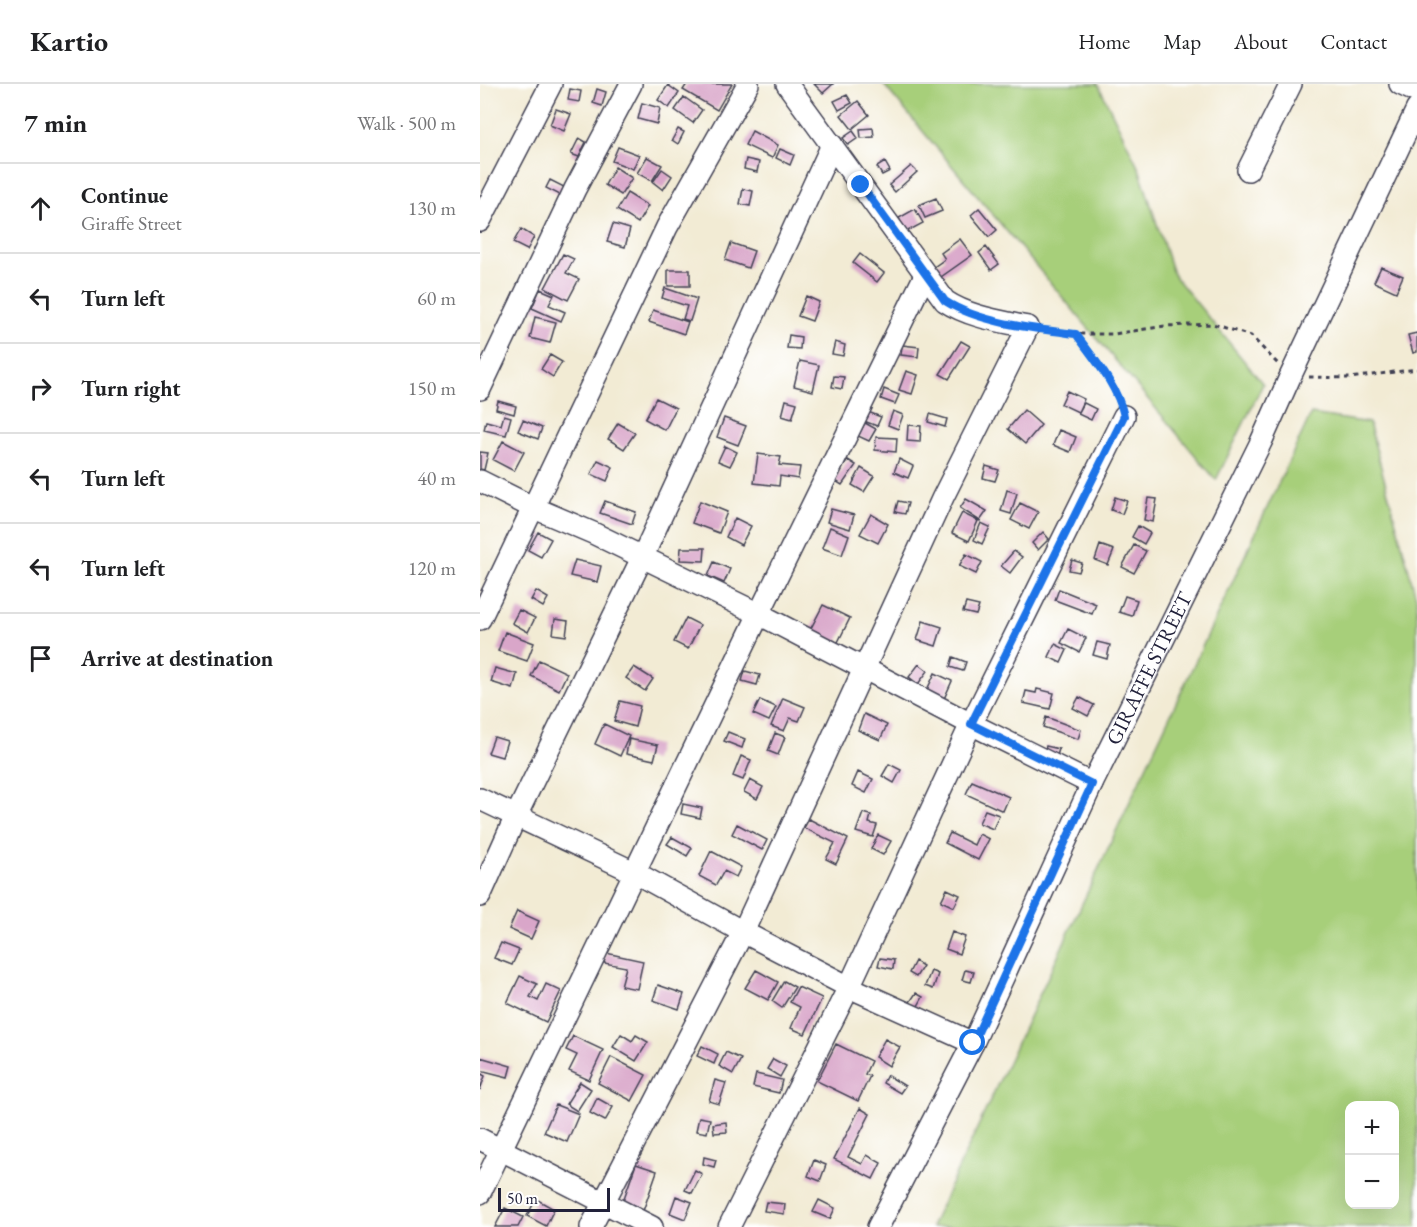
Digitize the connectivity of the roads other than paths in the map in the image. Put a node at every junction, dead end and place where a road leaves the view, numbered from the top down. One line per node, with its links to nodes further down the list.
1 (551, 84): 11 (street)
2 (632, 84): 13 (street)
3 (748, 84): 16 (street)
4 (787, 84): 9 (street)
5 (1291, 84): 10 (street)
6 (1400, 84): 7 (street)
7 (1417, 92)
8 (1417, 109): 22 (street, GIRAFFE STREET)
9 (832, 146): 12 (street); 17 (street)
10 (1248, 170)
11 (480, 221)
12 (925, 274): 18 (street); 20 (street)
13 (480, 389)
14 (1124, 416): 21 (street)
15 (480, 481): 16 (street)
16 (532, 507): 17 (street); 19 (street)
17 (642, 558): 18 (street); 24 (street)
18 (759, 614): 20 (street); 25 (street)
19 (480, 619)
20 (864, 668): 21 (street); 27 (street)
21 (971, 724): 22 (street); 28 (street)
22 (1092, 784): 29 (street, GIRAFFE STREET)
23 (480, 799): 24 (street)
24 (516, 816): 25 (street); 26 (street)
25 (634, 873): 27 (street); 31 (street)
26 (480, 896)
27 (743, 932): 28 (street); 33 (street)
28 (849, 987): 29 (street); 36 (street)
29 (973, 1043): 37 (street, GIRAFFE STREET)
30 (480, 1139): 31 (street)
31 (501, 1150): 32 (street); 33 (street)
32 (480, 1193)
33 (603, 1202): 34 (street); 35 (street)
34 (591, 1227)
35 (652, 1227)
36 (729, 1227)
37 (878, 1227)

